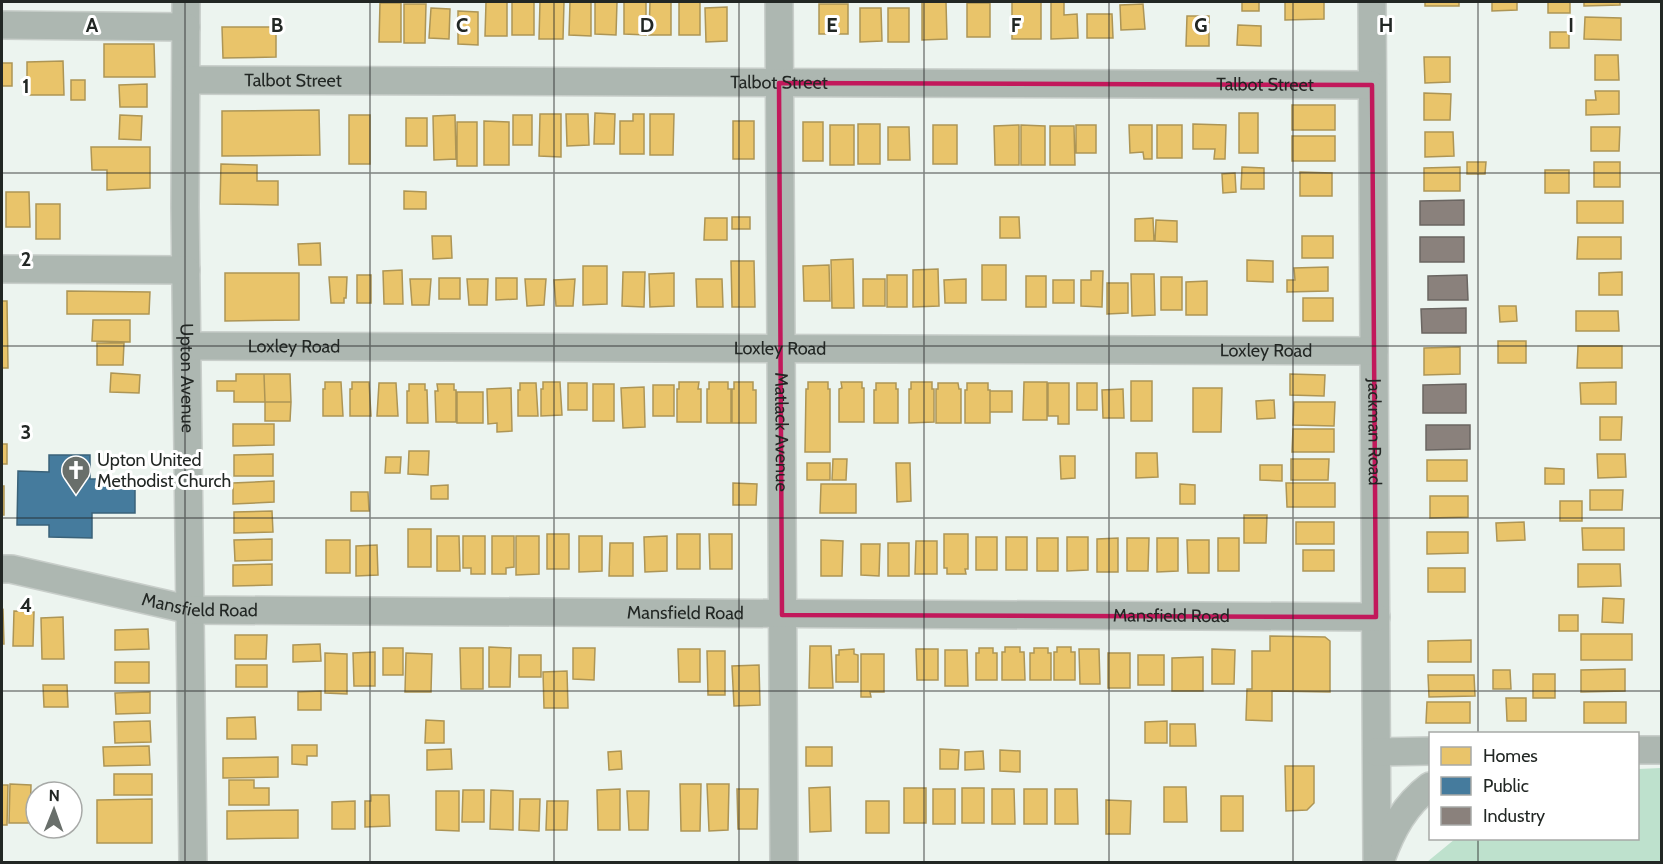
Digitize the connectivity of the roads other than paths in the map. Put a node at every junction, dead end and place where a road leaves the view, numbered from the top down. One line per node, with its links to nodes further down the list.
1 (779, 2): 6 (street, Matlack Avenue)
2 (1372, 2): 7 (street, Jackman Road)
3 (186, 14): 4 (street); 5 (street, Upton Avenue)
4 (2, 26)
5 (187, 80): 6 (street, Talbot Street); 9 (street, Upton Avenue)
6 (779, 82): 7 (street, Talbot Street); 11 (street, Matlack Avenue)
7 (1372, 85): 12 (street, Jackman Road)
8 (2, 269): 9 (street)
9 (186, 270): 10 (street, Upton Avenue)
10 (188, 346): 11 (street, Loxley Road); 14 (street, Upton Avenue)
11 (781, 349): 12 (street, Loxley Road); 15 (street, Matlack Avenue)
12 (1374, 351): 16 (street, Jackman Road)
13 (2, 569): 14 (street, Mansfield Road)
14 (191, 610): 15 (street, Mansfield Road); 22 (street, Upton Avenue)
15 (782, 615): 16 (street, Mansfield Road); 23 (street, Matlack Avenue)
16 (1376, 616): 20 (street, Jackman Road)
17 (1639, 750): 18 (street)
18 (1662, 750)
19 (1429, 751): 20 (street)
20 (1377, 752): 24 (street, Jackman Road)
21 (1429, 787): 24 (street)
22 (193, 862)
23 (783, 862)
24 (1378, 862)

